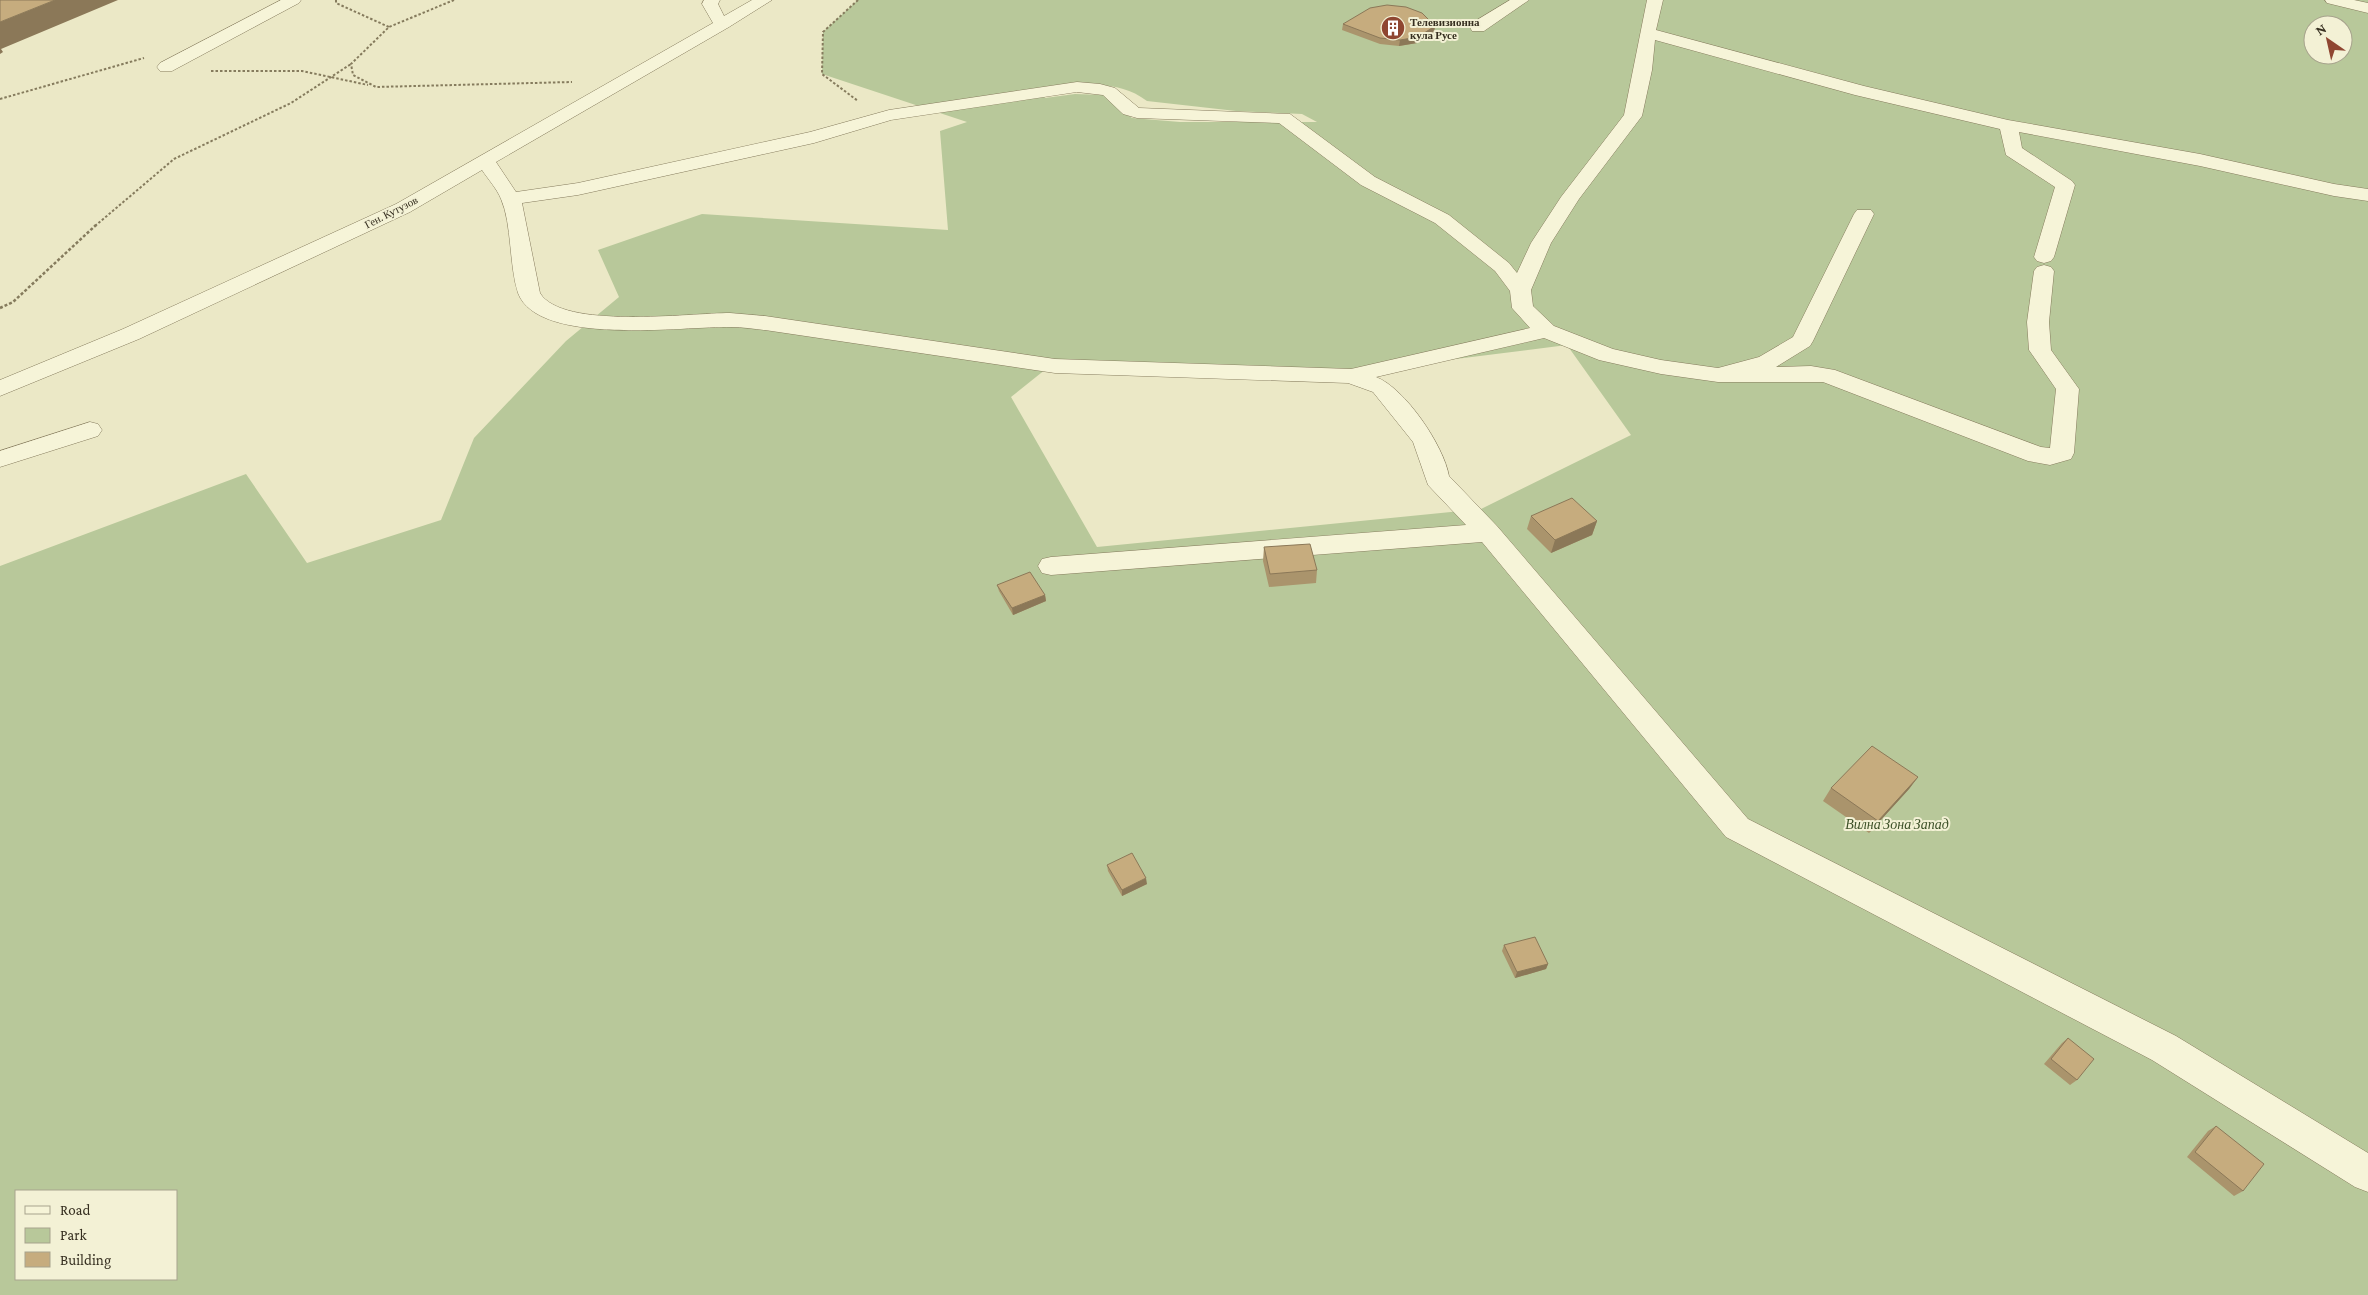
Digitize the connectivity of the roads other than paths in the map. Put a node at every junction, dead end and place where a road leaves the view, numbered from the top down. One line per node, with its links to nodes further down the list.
1 (293, 0): 11 (street)
2 (712, 0): 8 (street)
3 (764, 0): 8 (street, Ген. Кутузов)
4 (1521, 0): 9 (street)
5 (1655, 0): 10 (street)
6 (2333, 0): 7 (street)
7 (2368, 8)
8 (723, 24): 13 (street, Ген. Кутузов)
9 (1478, 28)
10 (1647, 33): 12 (street); 17 (street)
11 (166, 67)
12 (2008, 125): 14 (street); 19 (street)
13 (485, 160): 15 (street); 21 (street, Ген. Кутузов)
14 (2368, 196)
15 (511, 199): 17 (street); 20 (street)
16 (1864, 214): 19 (street)
17 (1520, 290): 18 (street)
18 (1546, 331): 19 (street); 20 (street)
19 (1718, 375)
20 (1351, 376): 24 (street)
21 (0, 389)
22 (90, 430): 23 (street)
23 (0, 459)
24 (1488, 532): 25 (street); 26 (street)
25 (1051, 566)
26 (2368, 1174)

